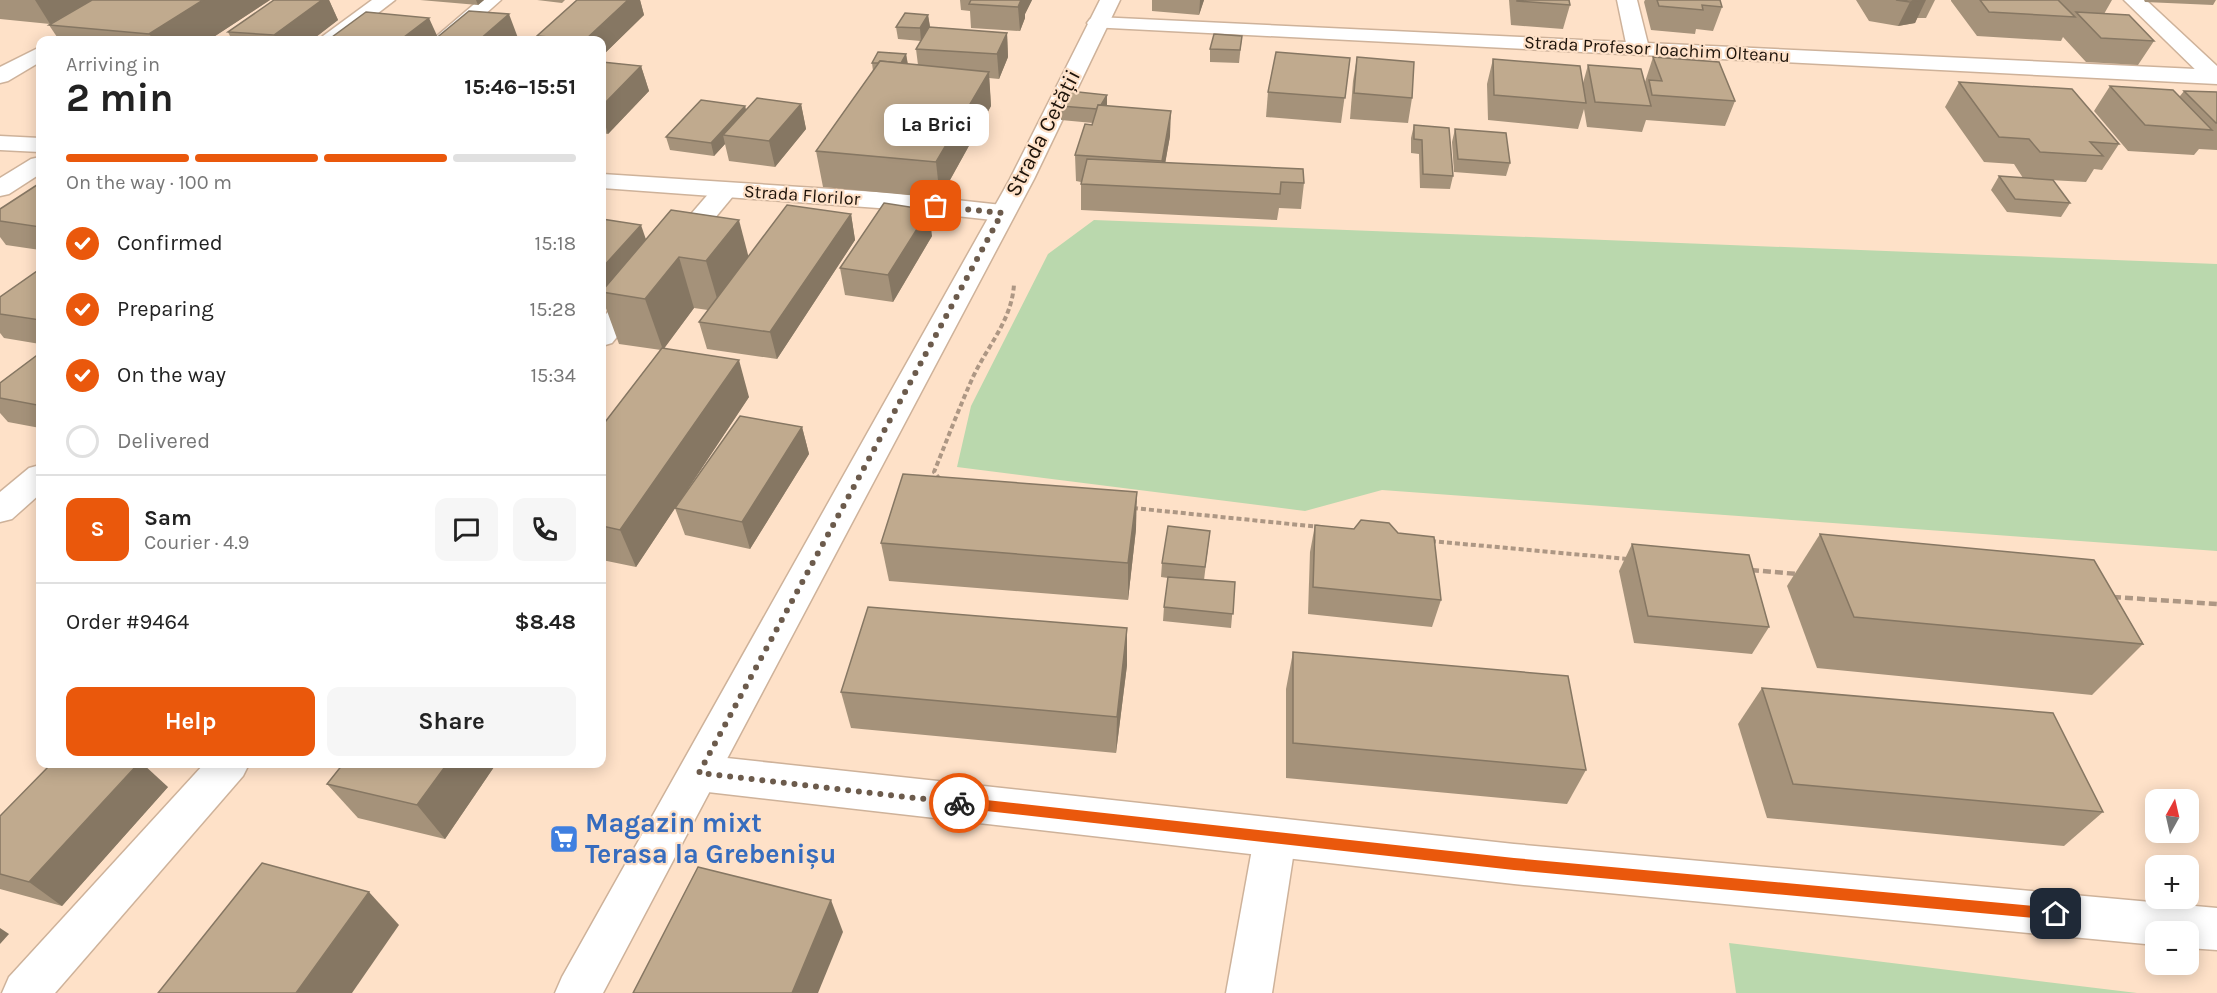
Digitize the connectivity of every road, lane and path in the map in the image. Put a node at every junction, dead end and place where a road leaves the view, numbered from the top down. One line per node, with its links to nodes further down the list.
1 (385, 0): 6 (street)
2 (491, 0): 7 (street)
3 (1627, 0): 8 (street)
4 (2134, 0): 11 (street)
5 (1104, 11): 8 (street, Strada Profesor Ioachim Olteanu); 18 (street, Strada Cetății)
6 (336, 36)
7 (449, 36)
8 (1638, 48): 11 (street, Strada Profesor Ioachim Olteanu)
9 (36, 55): 10 (street)
10 (0, 76)
11 (2216, 77)
12 (0, 143): 13 (street)
13 (36, 145)
14 (36, 166): 16 (street)
15 (606, 181): 17 (street, Strada Florilor)
16 (0, 189)
17 (725, 190): 18 (street, Strada Florilor); 19 (street)
18 (998, 221): 21 (path); 32 (street, Strada Cetății)
19 (606, 331)
20 (36, 479): 23 (street)
21 (941, 481)
22 (1127, 508): 24 (path)
23 (0, 510)
24 (1329, 527)
25 (1429, 541): 26 (path)
26 (1628, 559)
27 (1745, 569): 28 (path)
28 (1804, 574)
29 (2111, 597): 30 (path)
30 (2217, 604)
31 (225, 768): 35 (street)
32 (699, 773): 33 (street); 36 (street, Strada Cetății)
33 (1275, 838): 34 (street); 37 (street)
34 (2217, 929)
35 (25, 993)
36 (578, 993)
37 (1249, 993)

